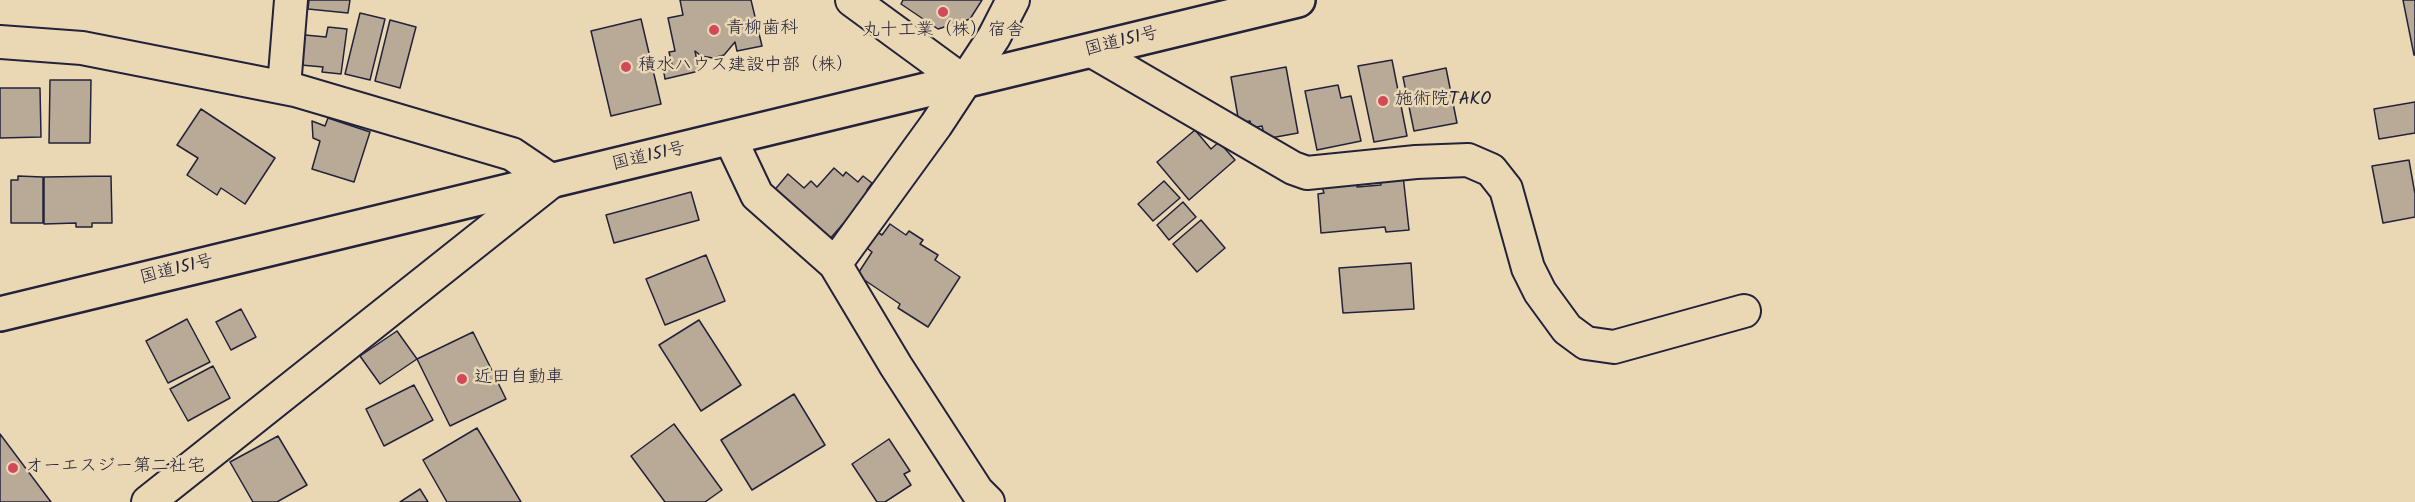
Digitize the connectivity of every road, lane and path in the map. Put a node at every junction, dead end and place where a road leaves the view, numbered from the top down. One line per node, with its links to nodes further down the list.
1 (291, 0): 8 (street)
2 (852, 0): 7 (street)
3 (1013, 0): 7 (street)
4 (1298, 0): 6 (highway, 国道151号)
5 (0, 42): 8 (street)
6 (1092, 51): 7 (highway, 国道151号); 12 (street)
7 (964, 82): 9 (highway, 国道151号); 11 (street)
8 (284, 87): 10 (street)
9 (729, 138): 10 (highway, 国道151号); 11 (street)
10 (552, 181): 13 (highway, 国道151号); 14 (street)
11 (835, 264): 15 (street)
12 (1744, 311)
13 (0, 314)
14 (148, 502)
15 (988, 502)

